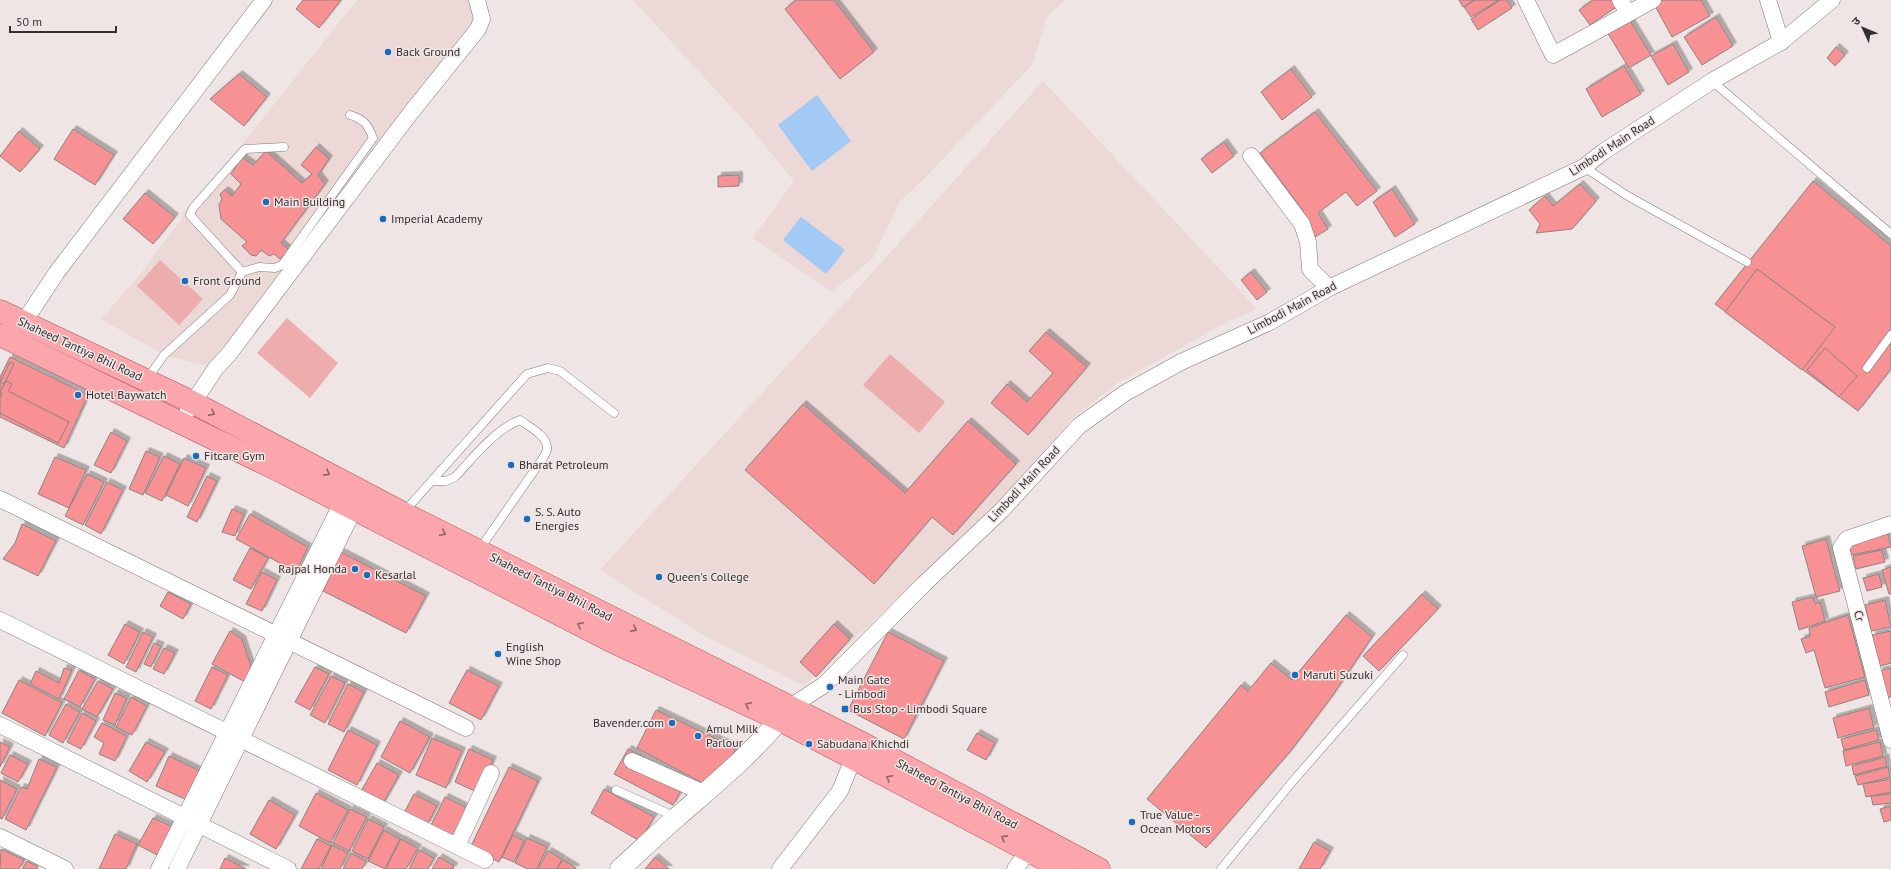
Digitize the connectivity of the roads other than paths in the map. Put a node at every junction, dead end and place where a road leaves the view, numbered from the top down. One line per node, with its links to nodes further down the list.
1 (264, 0): 19 (street)
2 (477, 0): 24 (street)
3 (1526, 0): 7 (street)
4 (1653, 0): 7 (street)
5 (1768, 0): 8 (street)
6 (1832, 0): 8 (street, Limbodi Main Road)
7 (1624, 7)
8 (1781, 42): 9 (street, Limbodi Main Road)
9 (1712, 81): 13 (street, Limbodi Main Road); 14 (lane)
10 (350, 115): 16 (lane)
11 (284, 147): 16 (lane)
12 (1251, 156): 17 (street)
13 (1584, 167): 15 (lane); 17 (street, Limbodi Main Road)
14 (1891, 234)
15 (1747, 262)
16 (242, 272): 23 (lane)
17 (1329, 288): 36 (street, Limbodi Main Road)
18 (0, 311): 19 (main road, Shaheed Tantiya Bhil Road)
19 (24, 322): 23 (main road, Shaheed Tantiya Bhil Road)
20 (0, 334): 26 (main road, Shaheed Tantiya Bhil Road)
21 (1891, 335): 22 (lane)
22 (1867, 368)
23 (147, 380): 24 (main road, Shaheed Tantiya Bhil Road)
24 (192, 402): 26 (street); 30 (main road, Shaheed Tantiya Bhil Road, one-way to 30)
25 (614, 413): 27 (lane)
26 (181, 423): 29 (main road, Shaheed Tantiya Bhil Road)
27 (433, 481): 30 (lane); 32 (lane)
28 (0, 499): 34 (street)
29 (348, 506): 30 (main road, Shaheed Tantiya Bhil Road); 34 (street)
30 (388, 512): 32 (main road, Shaheed Tantiya Bhil Road, one-way to 32); 36 (main road, Shaheed Tantiya Bhil Road, one-way to 30)
31 (1891, 524): 40 (street, Cr)
32 (479, 550): 36 (main road, Shaheed Tantiya Bhil Road, one-way to 36)
33 (0, 620): 39 (street)
34 (283, 638): 38 (street); 39 (street)
35 (1404, 655): 61 (lane)
36 (785, 714): 41 (main road, Shaheed Tantiya Bhil Road); 45 (street); 49 (main road, Shaheed Tantiya Bhil Road)
37 (0, 725): 47 (street)
38 (466, 728)
39 (234, 736): 47 (street); 50 (street)
40 (1891, 740)
41 (853, 759): 49 (main road, Shaheed Tantiya Bhil Road, one-way to 41); 57 (street)
42 (632, 761): 45 (street)
43 (491, 773): 50 (street)
44 (616, 790): 46 (lane)
45 (706, 794): 46 (street)
46 (676, 818): 56 (street)
47 (192, 821): 53 (street); 54 (street); 55 (street)
48 (0, 837): 52 (street)
49 (1034, 844): 58 (street); 59 (main road, Shaheed Tantiya Bhil Road); 60 (main road, Shaheed Tantiya Bhil Road)
50 (457, 846): 51 (street)
51 (486, 860)
52 (65, 869)
53 (159, 869)
54 (177, 869)
55 (288, 869)
56 (620, 869)
57 (780, 869)
58 (1015, 869)
59 (1063, 869)
60 (1099, 869)
61 (1221, 869)

